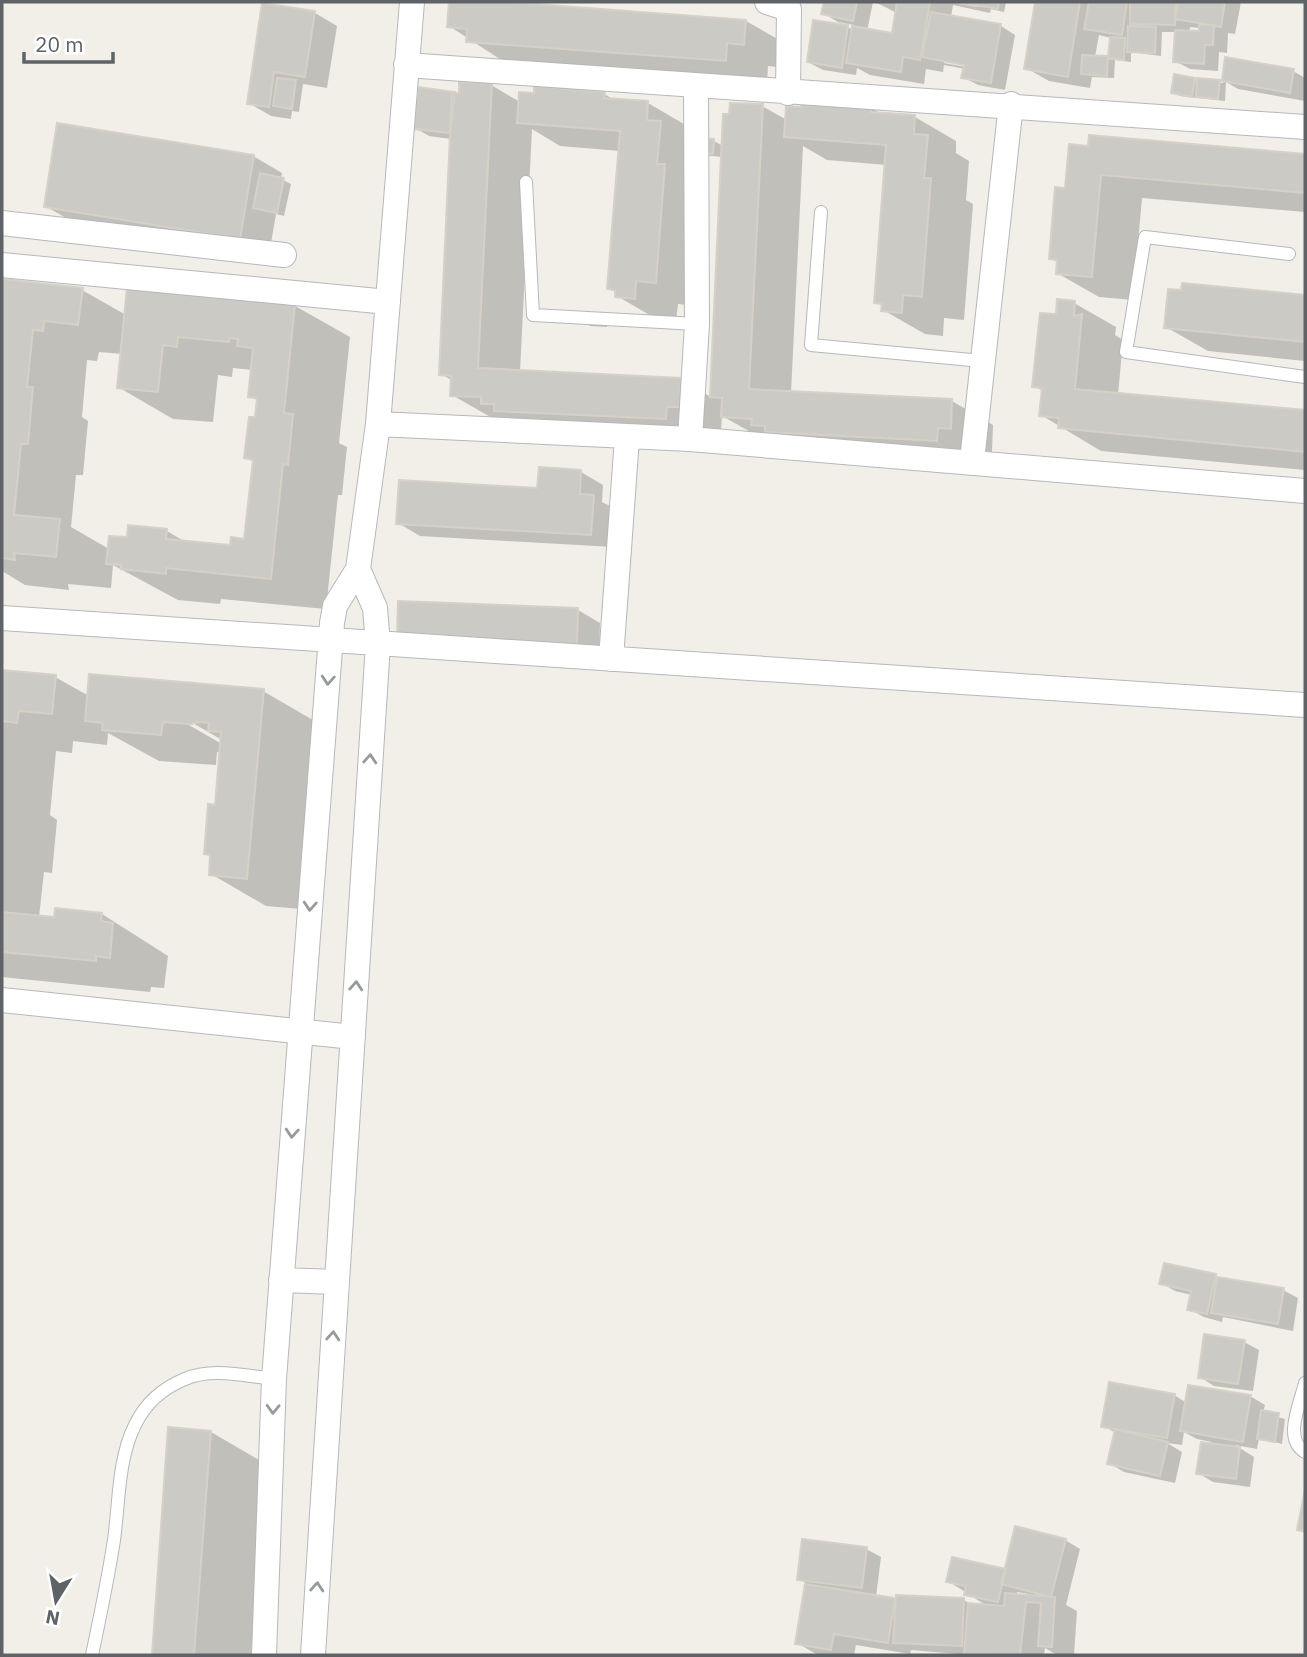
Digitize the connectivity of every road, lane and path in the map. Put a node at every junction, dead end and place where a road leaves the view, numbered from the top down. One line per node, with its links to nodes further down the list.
1 (412, 2): 3 (street)
2 (767, 2): 5 (street)
3 (406, 65): 4 (street); 14 (street)
4 (696, 87): 5 (street); 15 (street)
5 (788, 93): 6 (street)
6 (1011, 104): 7 (street); 16 (street)
7 (1305, 127)
8 (526, 182): 15 (lane)
9 (821, 212): 16 (lane)
10 (2, 223): 12 (street)
11 (1289, 254): 17 (lane)
12 (284, 255)
13 (2, 265): 14 (street)
14 (388, 302): 18 (street)
15 (697, 324): 20 (street)
16 (982, 361): 21 (street)
17 (1305, 377)
18 (378, 424): 19 (street); 23 (street)
19 (627, 438): 20 (street); 27 (street)
20 (690, 439): 21 (street)
21 (972, 461): 22 (street)
22 (1305, 491)
23 (358, 569): 25 (street); 26 (street)
24 (2, 618): 25 (street)
25 (331, 640): 26 (street); 30 (street, one-way to 30)
26 (378, 644): 27 (street); 31 (street, one-way to 26)
27 (611, 659): 28 (street)
28 (1305, 705)
29 (2, 1000): 30 (street)
30 (300, 1031): 31 (street); 32 (street, one-way to 32)
31 (353, 1037): 33 (street)
32 (281, 1280): 33 (street); 34 (street)
33 (337, 1282): 39 (street, one-way to 33)
34 (274, 1379): 37 (lane); 38 (street, one-way to 38)
35 (1305, 1383): 36 (lane)
36 (1305, 1452)
37 (92, 1655)
38 (264, 1655)
39 (313, 1655)

